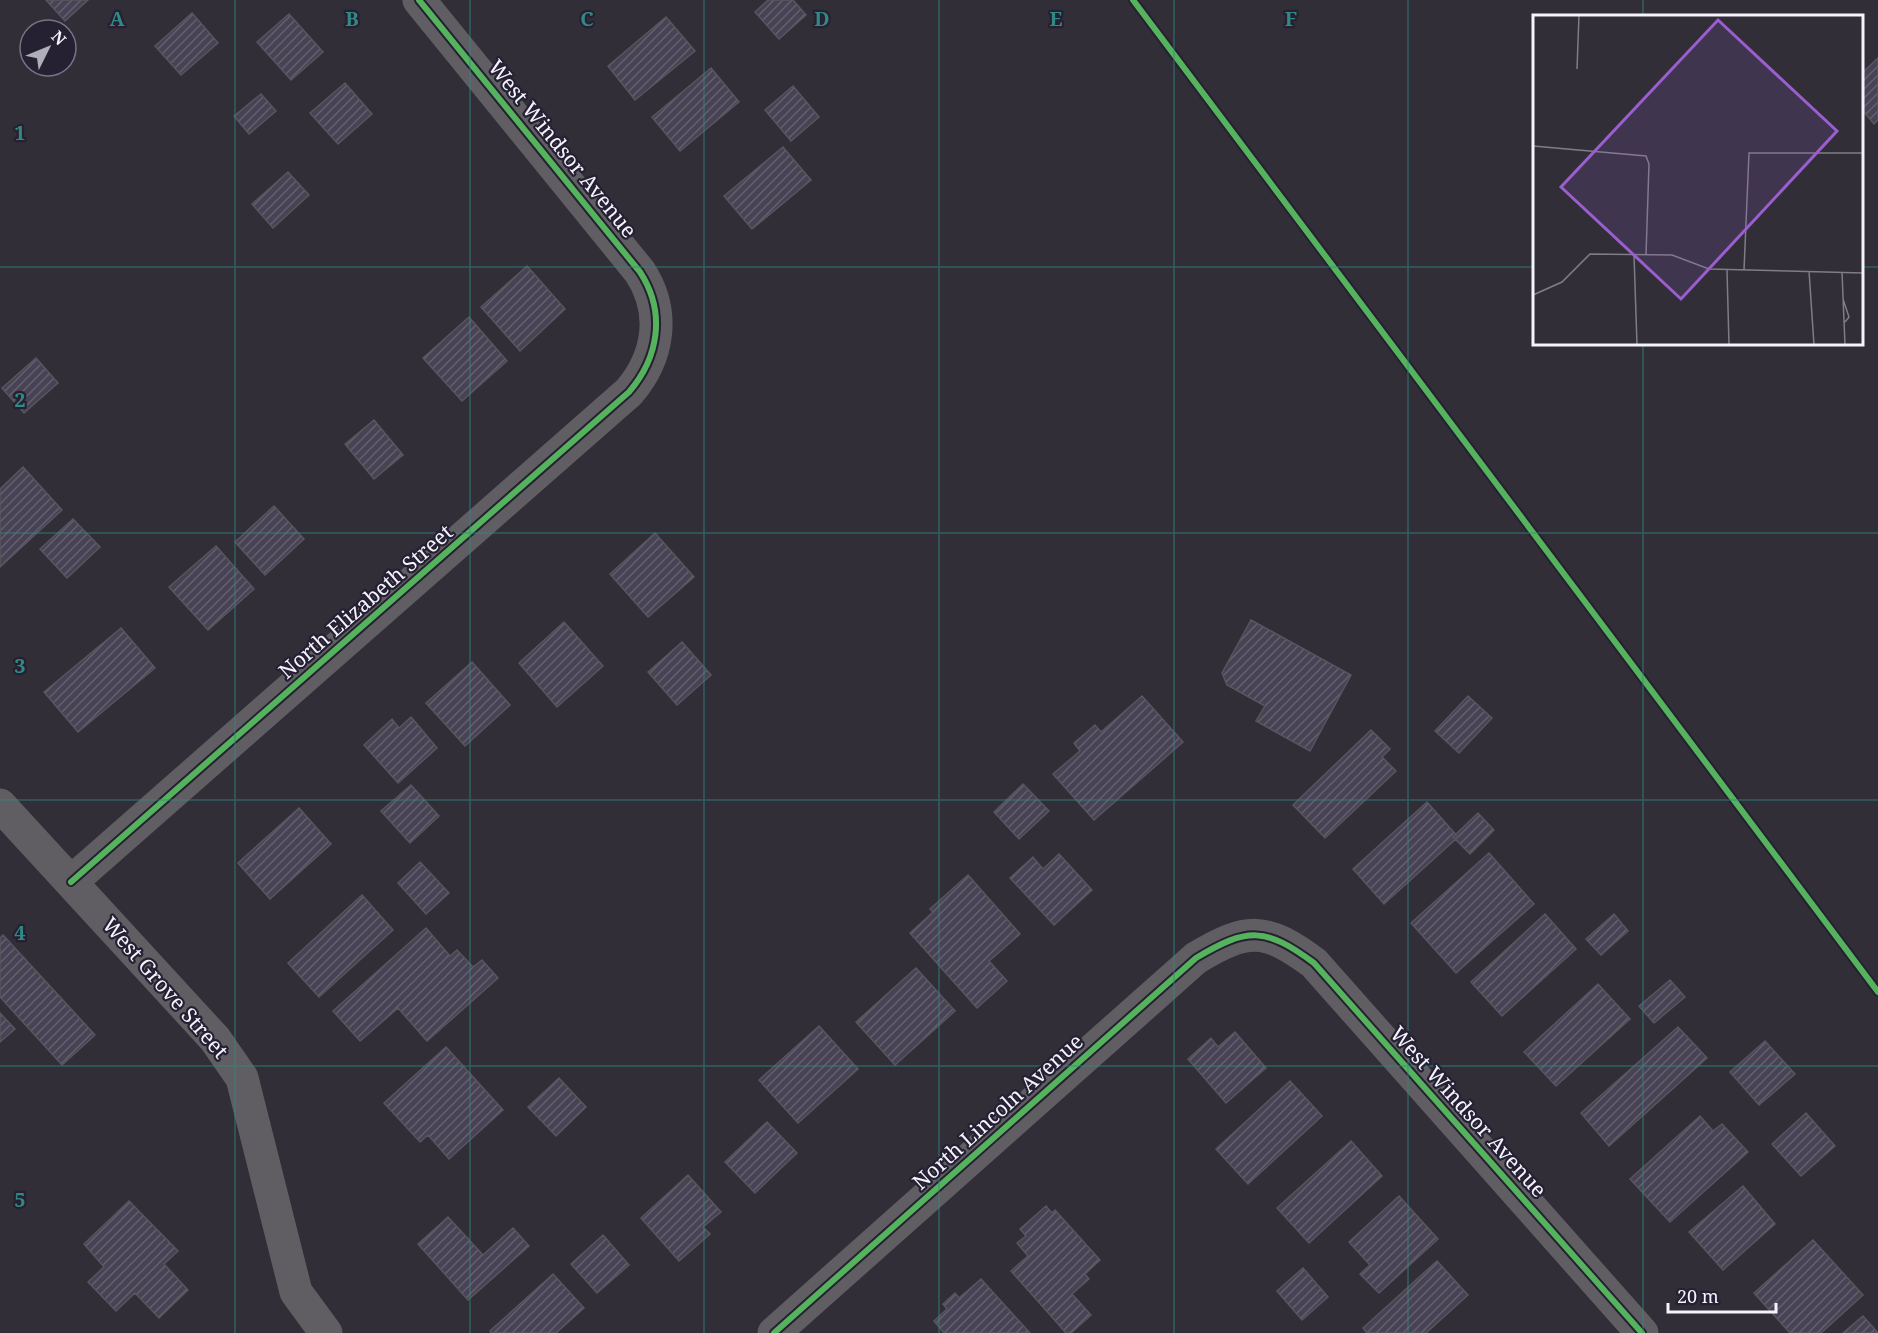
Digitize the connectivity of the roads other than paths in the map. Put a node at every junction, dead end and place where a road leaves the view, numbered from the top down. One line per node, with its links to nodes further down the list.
1 (419, 0): 2 (street, West Windsor Avenue)
2 (658, 329): 4 (street, North Elizabeth Street)
3 (0, 807): 4 (street, West Grove Street)
4 (71, 882): 6 (street, West Grove Street)
5 (1255, 934): 7 (street, North Lincoln Avenue); 8 (street, West Windsor Avenue)
6 (326, 1333)
7 (774, 1333)
8 (1642, 1333)

